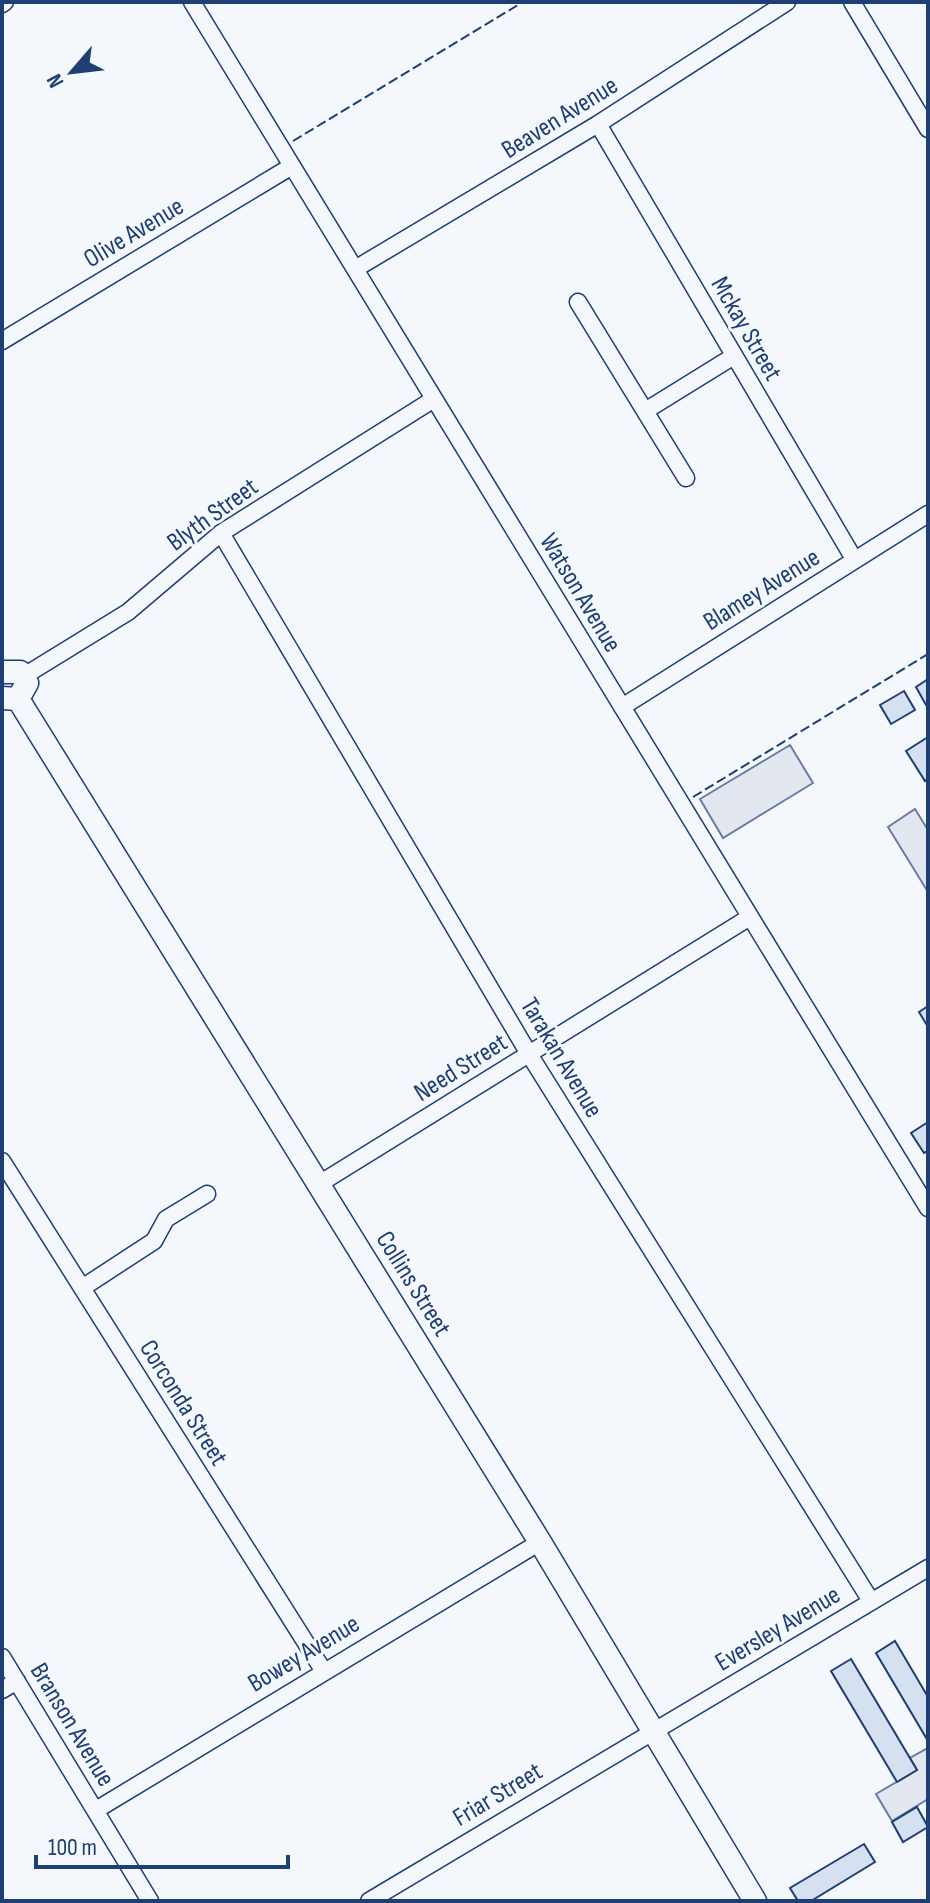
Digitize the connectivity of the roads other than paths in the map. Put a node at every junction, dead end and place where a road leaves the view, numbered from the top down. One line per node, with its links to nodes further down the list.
1 (192, 2): 6 (street, Watson Avenue)
2 (787, 2): 4 (street, Beaven Avenue)
3 (852, 2): 5 (street)
4 (598, 124): 7 (street, Beaven Avenue); 10 (street, Mckay Street)
5 (928, 129)
6 (292, 166): 7 (street, Watson Avenue); 9 (street, Olive Avenue)
7 (355, 269): 11 (street, Watson Avenue)
8 (578, 302): 12 (street)
9 (2, 341)
10 (734, 356): 12 (street); 16 (street, Mckay Street)
11 (434, 399): 15 (street, Blyth Street); 20 (street, Watson Avenue)
12 (645, 411): 13 (street)
13 (686, 478)
14 (928, 514): 16 (street, Blamey Avenue)
15 (221, 533): 18 (street, Blyth Street); 22 (street, Tarakan Avenue)
16 (854, 559): 20 (street, Blamey Avenue)
17 (2, 672): 18 (street)
18 (24, 676): 19 (street)
19 (10, 698): 24 (street, Collins Street)
20 (622, 707): 21 (street, Watson Avenue)
21 (750, 917): 22 (street, Need Street); 26 (street, Watson Avenue)
22 (529, 1054): 24 (street, Need Street); 30 (street, Tarakan Avenue)
23 (2, 1161): 27 (street, Corconda Street)
24 (319, 1184): 28 (street, Collins Street)
25 (207, 1194): 27 (street)
26 (928, 1208)
27 (82, 1288): 32 (street, Corconda Street)
28 (540, 1542): 32 (street, Bowey Avenue); 35 (street, Collins Street)
29 (928, 1568): 30 (street, Eversley Avenue)
30 (871, 1601): 35 (street, Eversley Avenue)
31 (2, 1657): 33 (street, Branson Avenue)
32 (323, 1670): 36 (street, Bowey Avenue)
33 (17, 1681): 34 (street); 36 (street, Branson Avenue)
34 (2, 1690)
35 (653, 1731): 38 (street, Friar Street); 39 (street, Collins Street)
36 (96, 1810): 37 (street, Branson Avenue)
37 (150, 1901)
38 (369, 1901)
39 (755, 1901)

